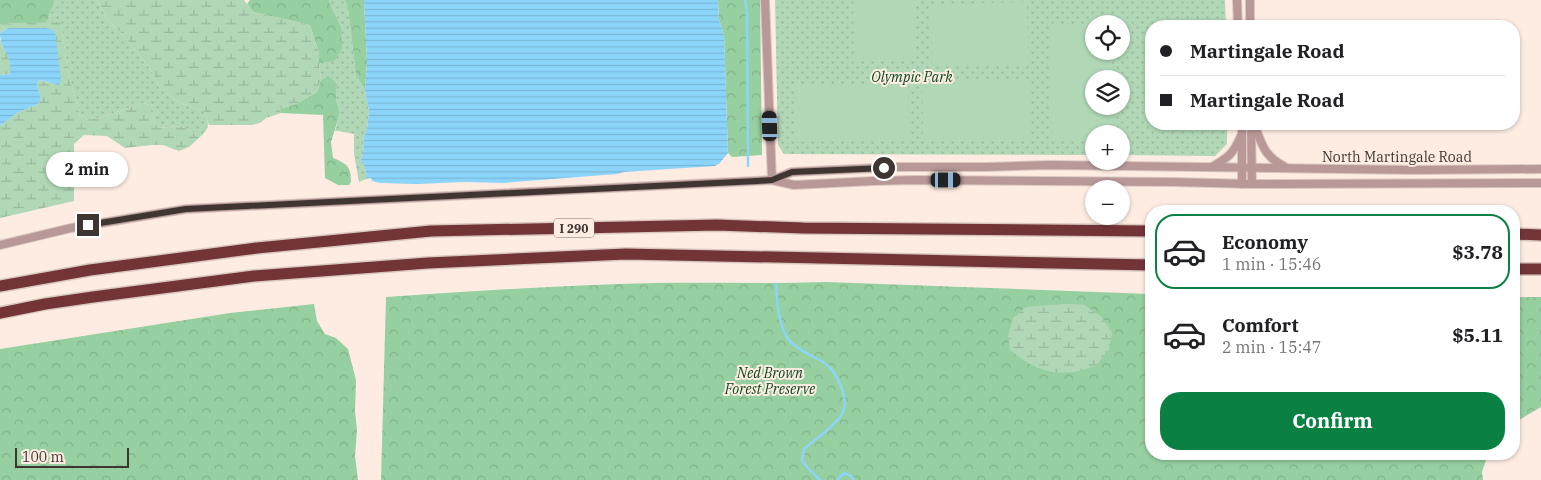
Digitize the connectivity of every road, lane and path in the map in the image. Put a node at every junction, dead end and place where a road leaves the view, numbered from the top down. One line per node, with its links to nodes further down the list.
1 (764, 0): 15 (street)
2 (1237, 0): 4 (street)
3 (1250, 0): 5 (street)
4 (1238, 20)
5 (1250, 20)
6 (1241, 130): 10 (street)
7 (1242, 130): 11 (street)
8 (1253, 130): 12 (street)
9 (1256, 130): 13 (street)
10 (1211, 167): 11 (street, North Martingale Road); 15 (street, North Martingale Road)
11 (1243, 168): 12 (street, North Martingale Road); 16 (street)
12 (1252, 168): 13 (street, North Martingale Road); 17 (street)
13 (1287, 168): 14 (street, North Martingale Road)
14 (1541, 169)
15 (772, 180): 16 (street, North Martingale Road); 22 (street)
16 (1242, 184): 17 (street, North Martingale Road)
17 (1252, 184): 18 (street, North Martingale Road)
18 (1541, 184)
19 (1145, 231): 26 (highway, I 290)
20 (1520, 234): 21 (highway)
21 (1541, 235)
22 (0, 244)
23 (1145, 264): 27 (highway, I 290)
24 (1520, 269): 25 (highway)
25 (1541, 269)
26 (0, 286)
27 (0, 313)

